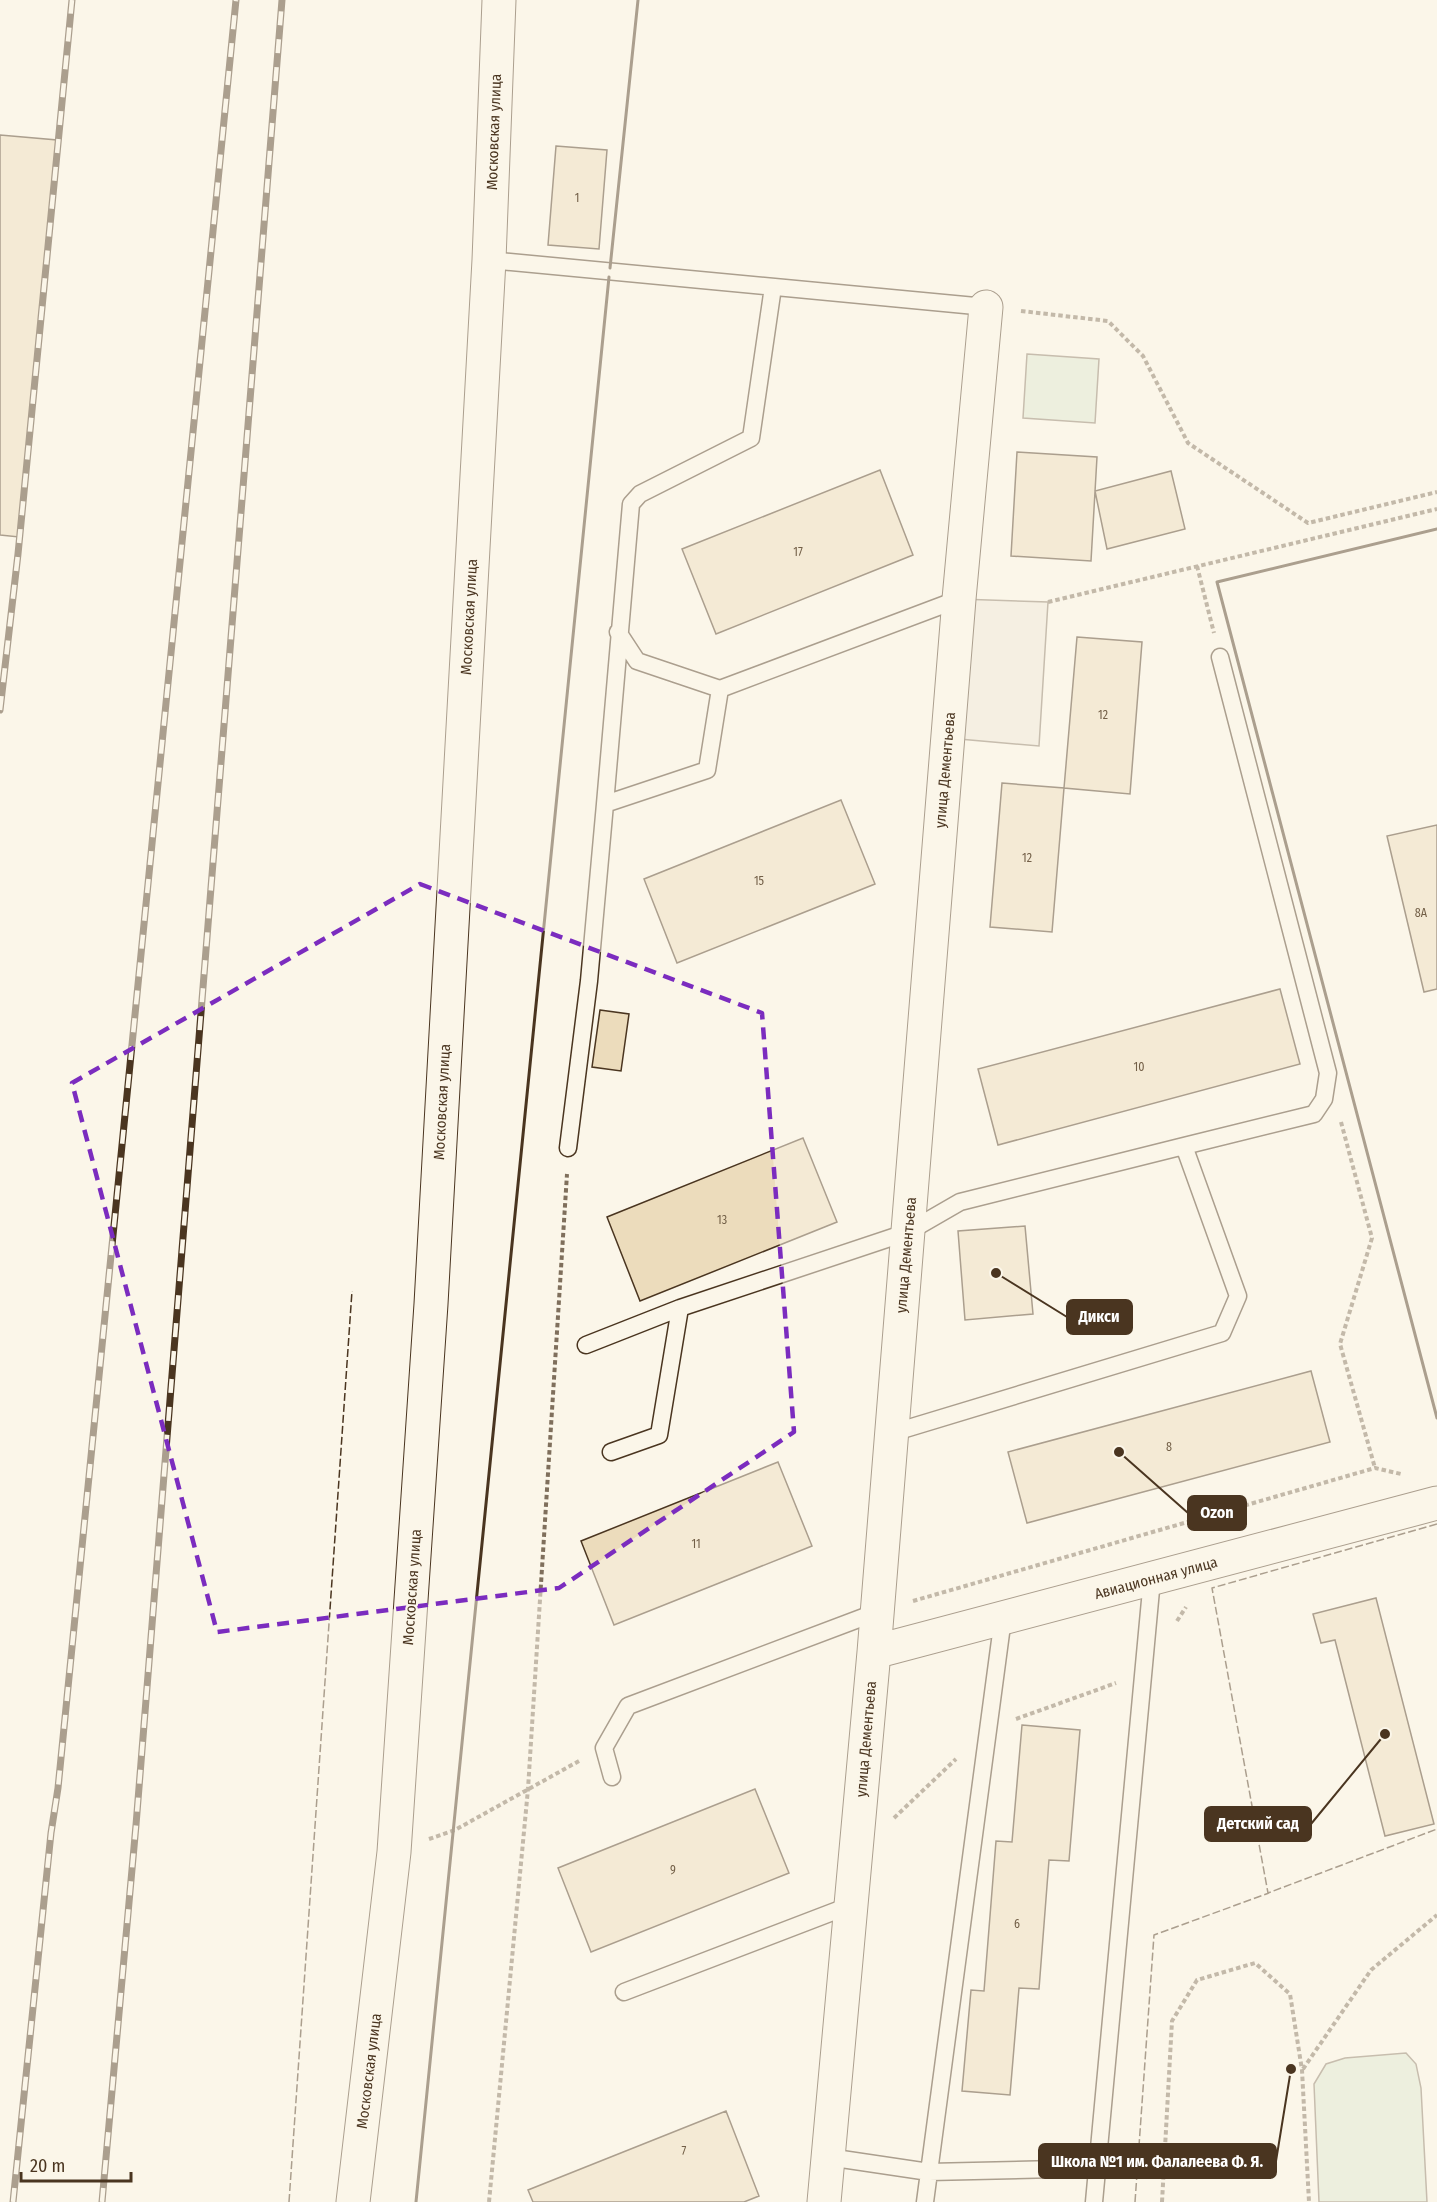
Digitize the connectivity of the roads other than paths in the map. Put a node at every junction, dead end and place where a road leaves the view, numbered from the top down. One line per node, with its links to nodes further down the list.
1 (499, 0): 2 (street, Московская улица)
2 (489, 260): 3 (lane); 28 (street, Московская улица)
3 (773, 287): 4 (lane); 6 (lane)
4 (986, 307): 5 (street, улица Дементьева)
5 (959, 599): 8 (lane); 12 (street, улица Дементьева)
6 (618, 632): 8 (lane); 9 (lane)
7 (1220, 657): 10 (lane)
8 (720, 688): 9 (lane)
9 (605, 804): 11 (lane)
10 (1184, 1146): 12 (lane); 15 (lane)
11 (568, 1148)
12 (908, 1232): 13 (lane); 15 (street, улица Дементьева)
13 (680, 1308): 14 (lane); 16 (lane)
14 (586, 1345)
15 (892, 1433): 19 (street, улица Дементьева)
16 (611, 1452)
17 (1437, 1503): 18 (street, Авиационная улица)
18 (1152, 1579): 20 (street, Авиационная улица); 26 (lane)
19 (878, 1612): 21 (street, улица Дементьева); 22 (lane)
20 (1003, 1618): 21 (street, Авиационная улица); 27 (lane)
21 (874, 1652): 23 (street, улица Дементьева)
22 (612, 1777)
23 (851, 1905): 24 (lane); 25 (street, улица Дементьева)
24 (624, 1992)
25 (828, 2157): 27 (lane); 29 (street, улица Дементьева)
26 (1097, 2168): 27 (lane); 31 (lane)
27 (929, 2172): 30 (lane)
28 (353, 2202)
29 (824, 2202)
30 (925, 2202)
31 (1094, 2202)

